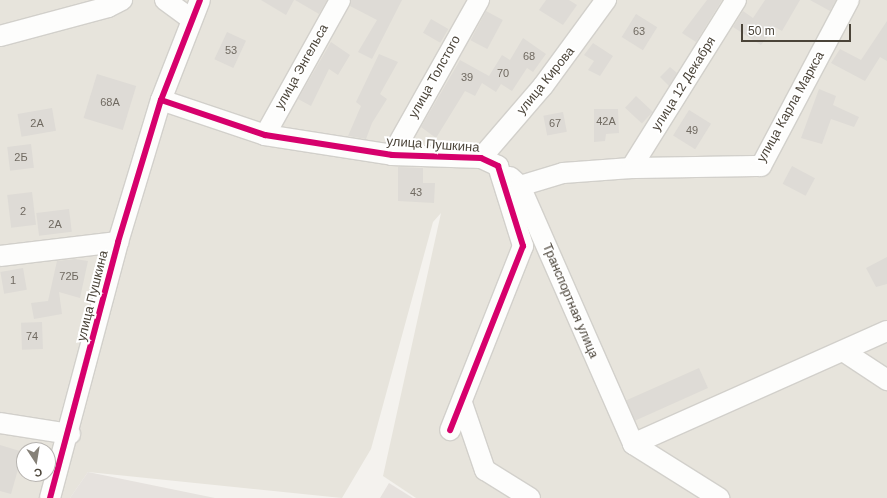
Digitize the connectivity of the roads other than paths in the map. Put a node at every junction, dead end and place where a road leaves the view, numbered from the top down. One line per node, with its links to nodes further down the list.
1 (122, 0): 10 (street)
2 (165, 0): 9 (street)
3 (200, 0): 9 (street, улица Пушкина)
4 (340, 0): 12 (street, улица Энгельса)
5 (479, 0): 13 (street, улица Толстого)
6 (606, 0): 14 (street, улица Кирова)
7 (736, 0): 15 (street, улица 12 Декабря)
8 (849, 0): 15 (street, улица Карла Маркса)
9 (191, 19): 11 (street, улица Пушкина)
10 (0, 36)
11 (161, 100): 12 (street, улица Пушкина); 17 (street, улица Пушкина)
12 (265, 135): 13 (street, улица Пушкина)
13 (392, 155): 14 (street, улица Пушкина)
14 (490, 162): 16 (street, Транспортная улица); 22 (street)
15 (631, 168): 16 (street)
16 (520, 186): 26 (street, Транспортная улица)
17 (118, 242): 18 (street); 25 (street, улица Пушкина)
18 (0, 256)
19 (887, 331): 20 (street)
20 (843, 351): 21 (street); 26 (street)
21 (887, 380)
22 (462, 403): 24 (street); 28 (street)
23 (0, 423): 25 (street)
24 (450, 430)
25 (70, 434): 27 (street, улица Пушкина)
26 (632, 444): 29 (street)
27 (50, 498)
28 (530, 498)
29 (719, 498)

